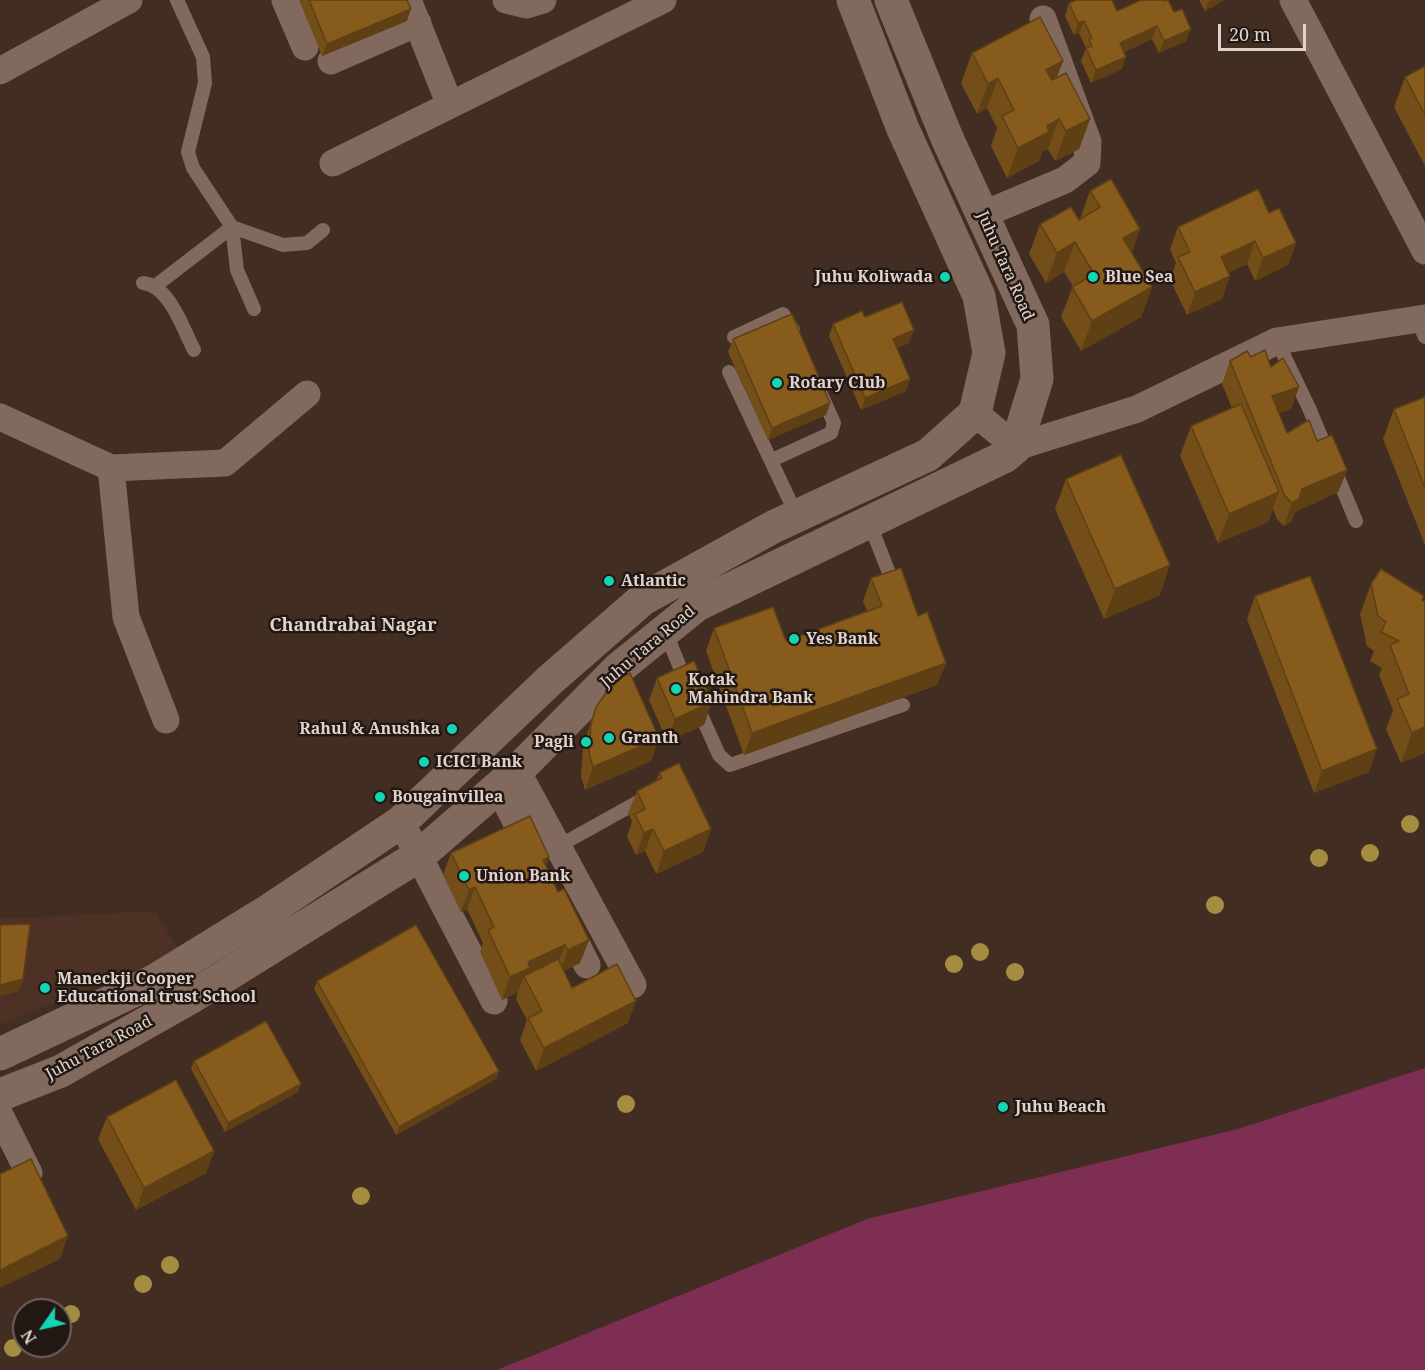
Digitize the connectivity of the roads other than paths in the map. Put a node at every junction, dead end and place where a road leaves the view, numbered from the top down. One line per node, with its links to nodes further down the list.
1 (129, 0): 14 (street)
2 (177, 0): 18 (lane)
3 (285, 0): 12 (street)
4 (506, 0): 5 (street)
5 (543, 0)
6 (663, 0): 15 (street)
7 (853, 0): 30 (main road)
8 (891, 0): 17 (main road, Juhu Tara Road)
9 (1293, 0): 20 (street)
10 (413, 11): 13 (street); 15 (street)
11 (1043, 20): 17 (street)
12 (305, 47)
13 (331, 61)
14 (0, 71)
15 (450, 105): 16 (street)
16 (333, 163)
17 (982, 215): 32 (main road, Juhu Tara Road)
18 (232, 227): 19 (lane); 21 (lane); 26 (lane)
19 (323, 230)
20 (1425, 251)
21 (254, 309)
22 (1422, 325): 25 (street)
23 (734, 337): 24 (lane)
24 (796, 338)
25 (1276, 341): 32 (street); 36 (lane)
26 (194, 350)
27 (729, 372): 33 (lane)
28 (815, 380): 33 (lane)
29 (307, 394): 34 (street)
30 (975, 412): 32 (street); 35 (main road, Juhu Tara Road)
31 (0, 417): 34 (street)
32 (1016, 447): 37 (main road, Juhu Tara Road)
33 (772, 460): 35 (lane)
34 (111, 468): 41 (street)
35 (797, 516): 44 (main road, Juhu Tara Road)
36 (1356, 521)
37 (869, 522): 38 (lane); 39 (main road, Juhu Tara Road)
38 (901, 603)
39 (665, 632): 40 (lane); 42 (main road, Juhu Tara Road)
40 (903, 705)
41 (166, 720)
42 (508, 779): 45 (street); 47 (street); 48 (main road, Juhu Tara Road)
43 (657, 792): 47 (lane)
44 (401, 822): 48 (street); 54 (main road, Juhu Tara Road)
45 (522, 833): 46 (street); 49 (street)
46 (498, 846)
47 (557, 846): 51 (street)
48 (420, 855): 53 (street); 56 (main road, Juhu Tara Road)
49 (542, 873)
50 (557, 903): 51 (street)
51 (608, 939): 52 (street)
52 (633, 985)
53 (494, 1001)
54 (60, 1025): 55 (main road, Juhu Tara Road); 56 (main road)
55 (0, 1054)
56 (76, 1063): 57 (main road, Juhu Tara Road)
57 (0, 1095)
58 (0, 1115): 59 (street)
59 (16, 1164)

